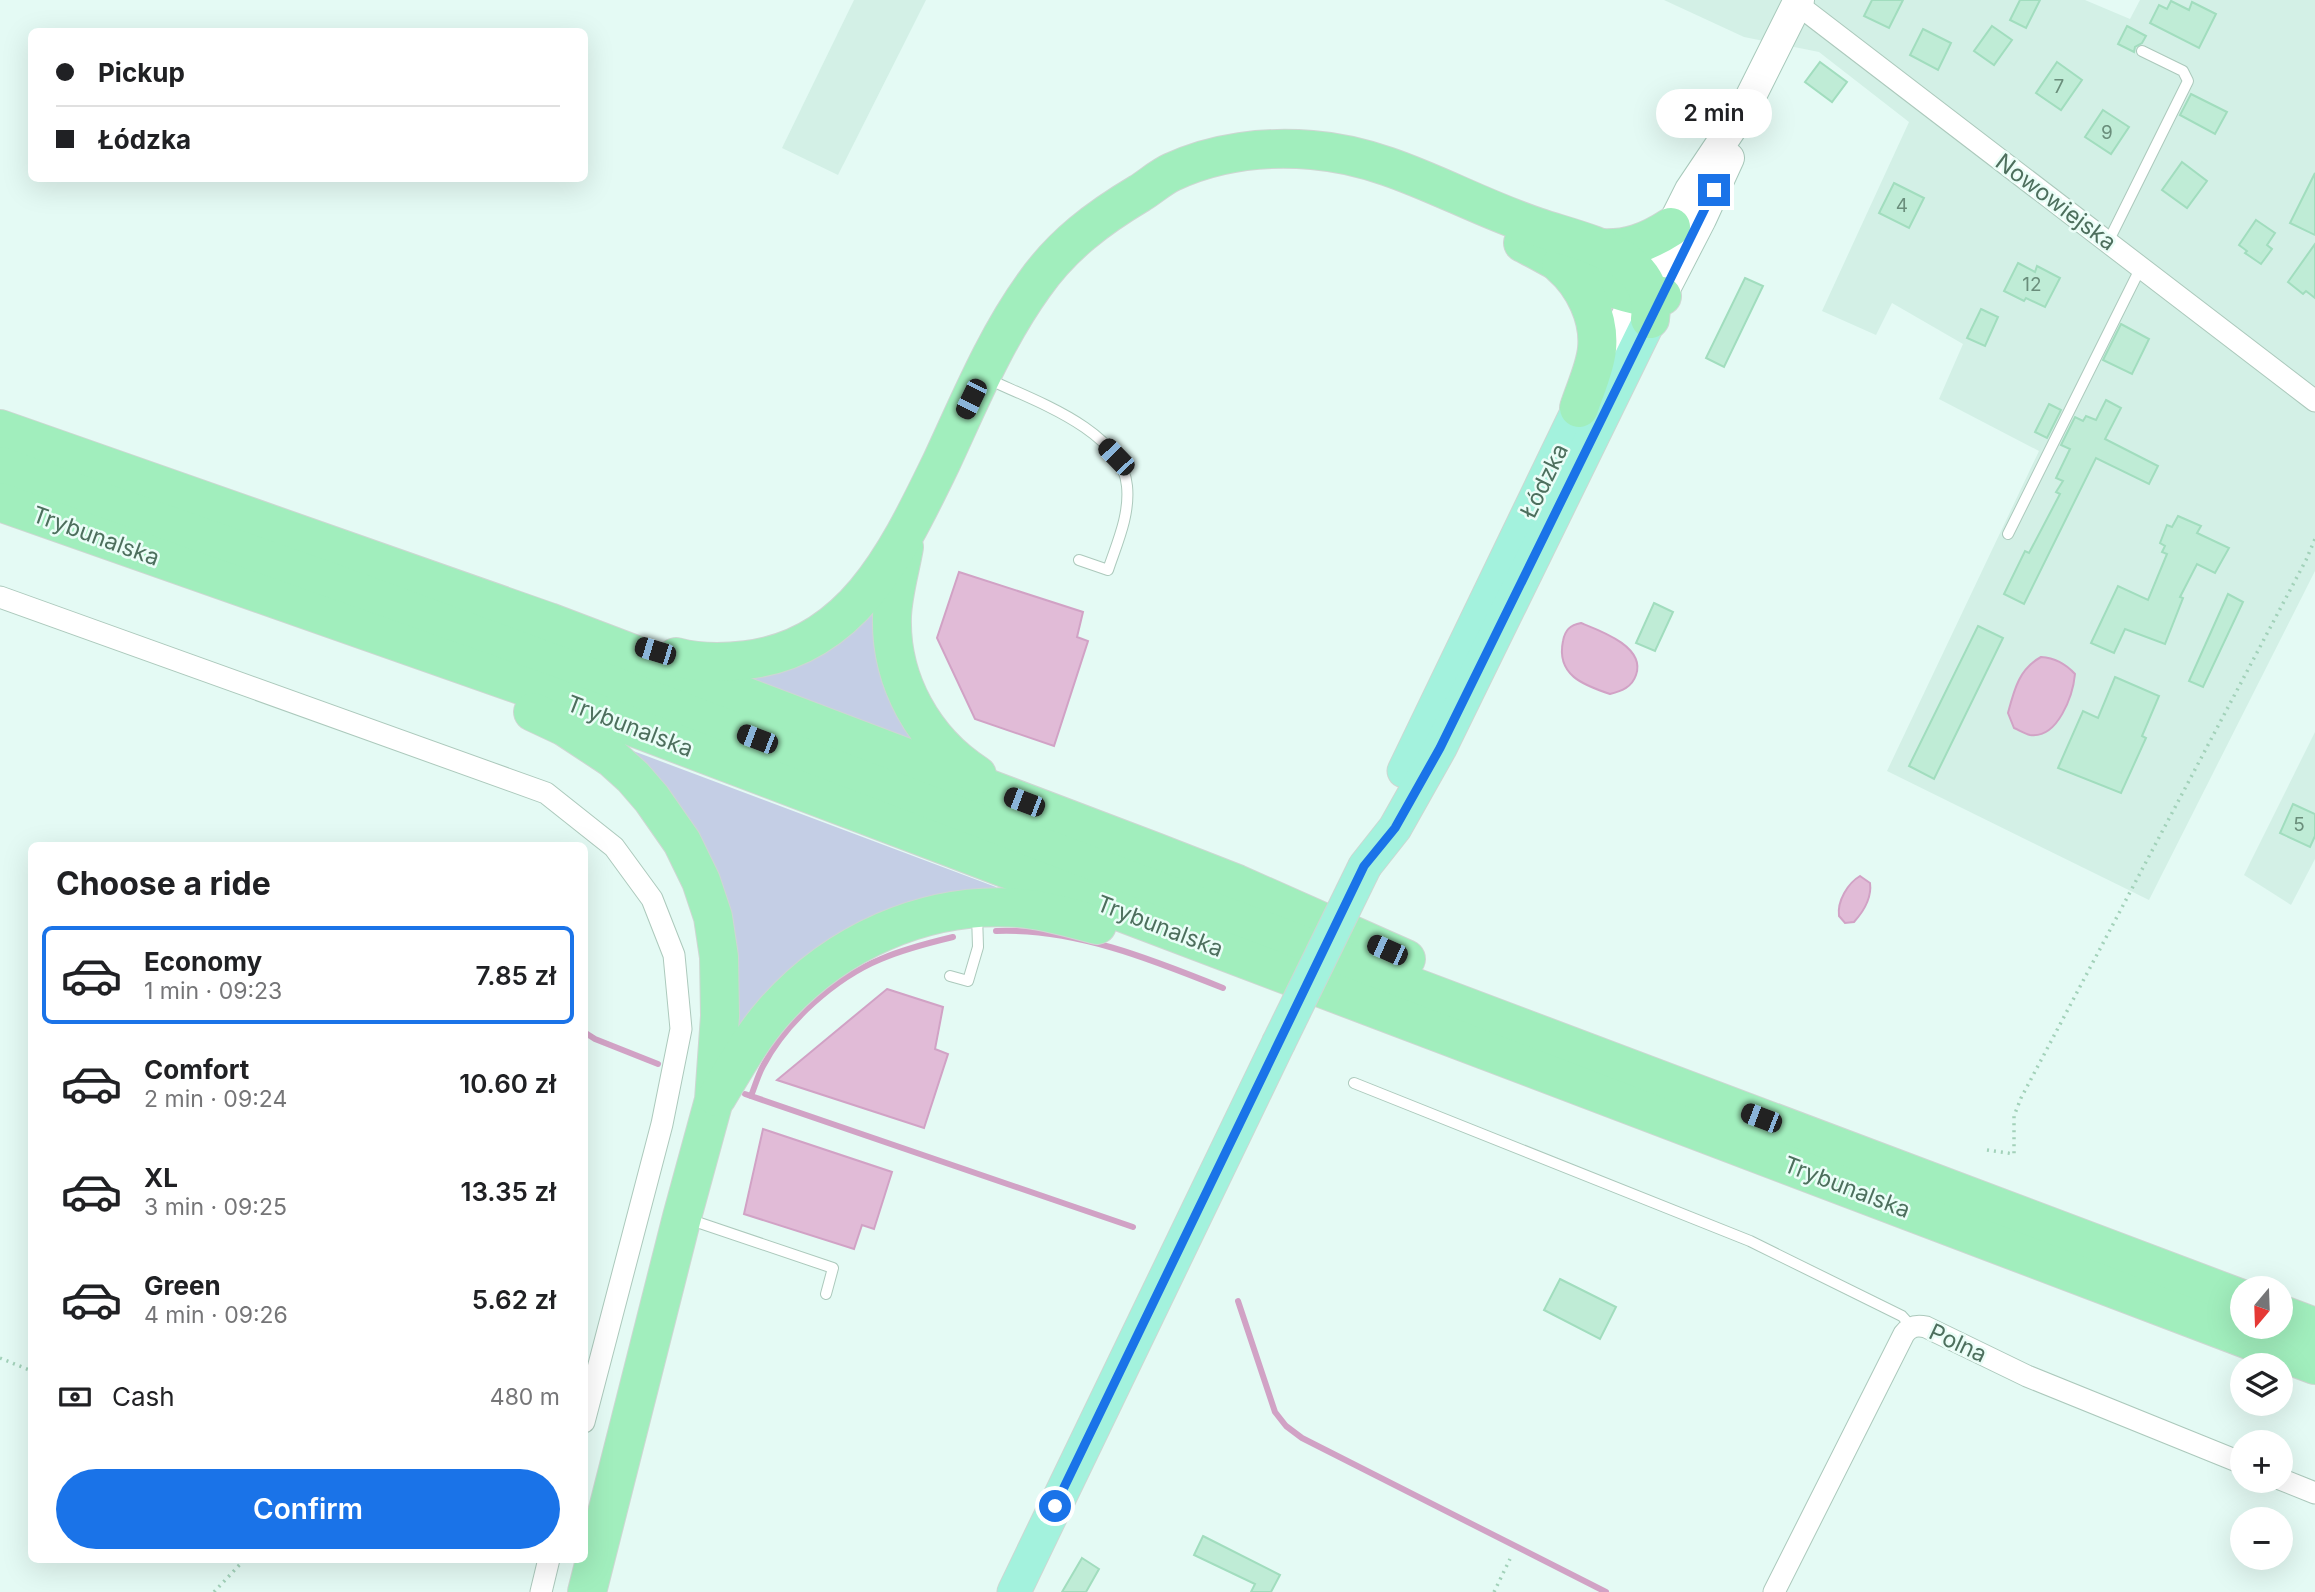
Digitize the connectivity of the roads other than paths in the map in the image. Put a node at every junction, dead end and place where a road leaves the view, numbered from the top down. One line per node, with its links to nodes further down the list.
1 (1798, 2): 3 (main road, Łódzka); 6 (street, Nowowiejska)
2 (2143, 51): 6 (lane)
3 (1745, 108): 5 (main road, Łódzka); 10 (main road, Łódzka)
4 (1145, 190): 7 (highway); 8 (highway); 11 (highway)
5 (1671, 227): 7 (highway); 10 (main road, Łódzka)
6 (2108, 242): 9 (street, Nowowiejska)
7 (1599, 248): 10 (highway)
8 (1554, 259): 10 (highway); 13 (highway)
9 (2141, 267): 12 (street, Nowowiejska); 17 (lane)
10 (1649, 298): 13 (main road, Łódzka); 24 (main road, Łódzka)
11 (982, 376): 18 (highway); 19 (lane)
12 (2315, 401)
13 (1579, 408): 24 (main road, Łódzka)
14 (0, 429): 21 (highway)
15 (0, 466): 28 (highway, Trybunalska)
16 (0, 502): 22 (highway, Trybunalska)
17 (2008, 534)
18 (906, 535): 21 (highway); 23 (highway)
19 (1079, 560)
20 (0, 597): 38 (street)
21 (549, 622): 23 (highway)
22 (418, 650): 26 (highway, Trybunalska); 30 (highway)
23 (1024, 802): 28 (highway)
24 (1364, 866): 45 (main road, Łódzka, bridge)
25 (976, 908): 26 (highway); 27 (lane); 30 (highway)
26 (1285, 974): 37 (highway, Trybunalska)
27 (950, 976)
28 (1611, 1062): 33 (highway, Trybunalska)
29 (1354, 1083): 35 (lane)
30 (714, 1100): 31 (highway)
31 (682, 1217): 32 (lane); 44 (highway)
32 (826, 1294)
33 (2230, 1294)
34 (2293, 1319): 36 (highway)
35 (1912, 1327): 39 (street, Polna); 46 (street, Polna)
36 (2315, 1327)
37 (2315, 1365)
38 (588, 1408)
39 (2230, 1458)
40 (2293, 1484): 41 (street)
41 (2315, 1493)
42 (548, 1563): 43 (street)
43 (541, 1592)
44 (587, 1592)
45 (1014, 1592)
46 (1774, 1592)

